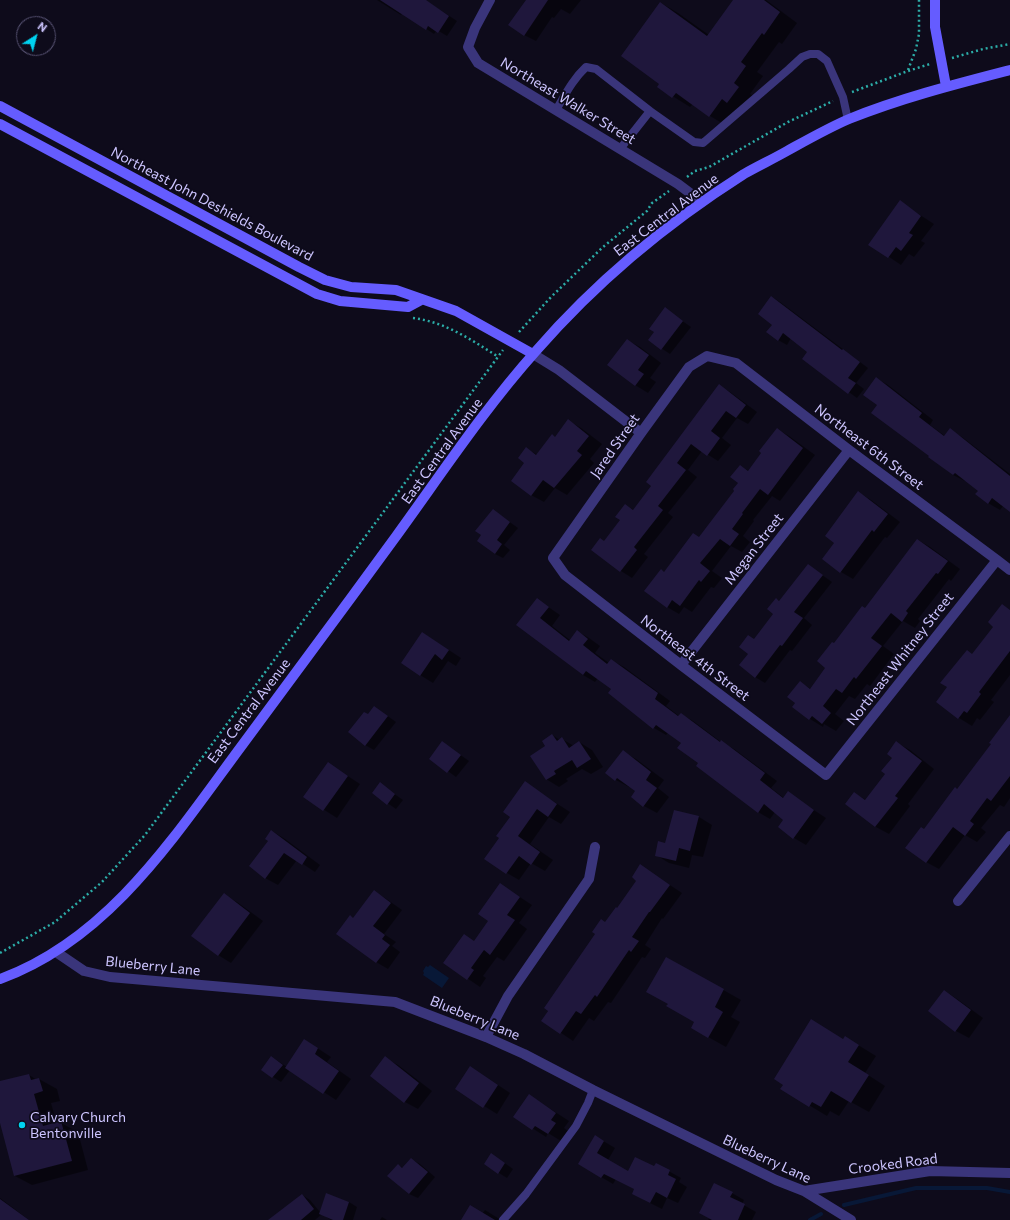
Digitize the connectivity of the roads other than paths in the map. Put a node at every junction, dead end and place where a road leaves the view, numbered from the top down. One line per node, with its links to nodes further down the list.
1 (935, 0): 4 (main road)
2 (487, 1): 6 (street, Northeast Walker Street)
3 (1010, 70): 4 (main road, East Central Avenue)
4 (946, 86): 8 (main road, East Central Avenue)
5 (0, 106): 12 (main road, Northeast John Deshields Boulevard)
6 (556, 110): 7 (lane); 10 (street, Northeast Walker Street)
7 (650, 111): 8 (lane); 10 (lane)
8 (848, 120): 11 (main road, East Central Avenue)
9 (0, 124): 12 (main road, Northeast John Deshields Boulevard)
10 (620, 149): 11 (street, Northeast Walker Street)
11 (702, 202): 13 (main road, East Central Avenue)
12 (421, 300): 13 (main road, Northeast John Deshields Boulevard)
13 (533, 354): 15 (street); 25 (main road, East Central Avenue)
14 (707, 356): 15 (street, Jared Street); 16 (street, Northeast 6th Street)
15 (640, 433): 17 (street, Jared Street)
16 (849, 450): 18 (street, Northeast 6th Street); 20 (street, Megan Street)
17 (554, 558): 20 (street, Northeast 4th Street)
18 (996, 560): 19 (street, Northeast 6th Street); 21 (street, Northeast Whitney Street)
19 (1010, 570)
20 (680, 665): 21 (street, Northeast 4th Street)
21 (826, 775)
22 (1010, 836): 24 (street)
23 (595, 846): 27 (street)
24 (958, 901)
25 (56, 952): 26 (main road, East Central Avenue); 27 (street, Blueberry Lane)
26 (0, 979)
27 (486, 1037): 28 (street, Blueberry Lane)
28 (593, 1090): 30 (street, Blueberry Lane); 31 (lane)
29 (1010, 1172): 30 (street, Crooked Road)
30 (804, 1191): 32 (street, Blueberry Lane)
31 (503, 1220)
32 (851, 1220)

